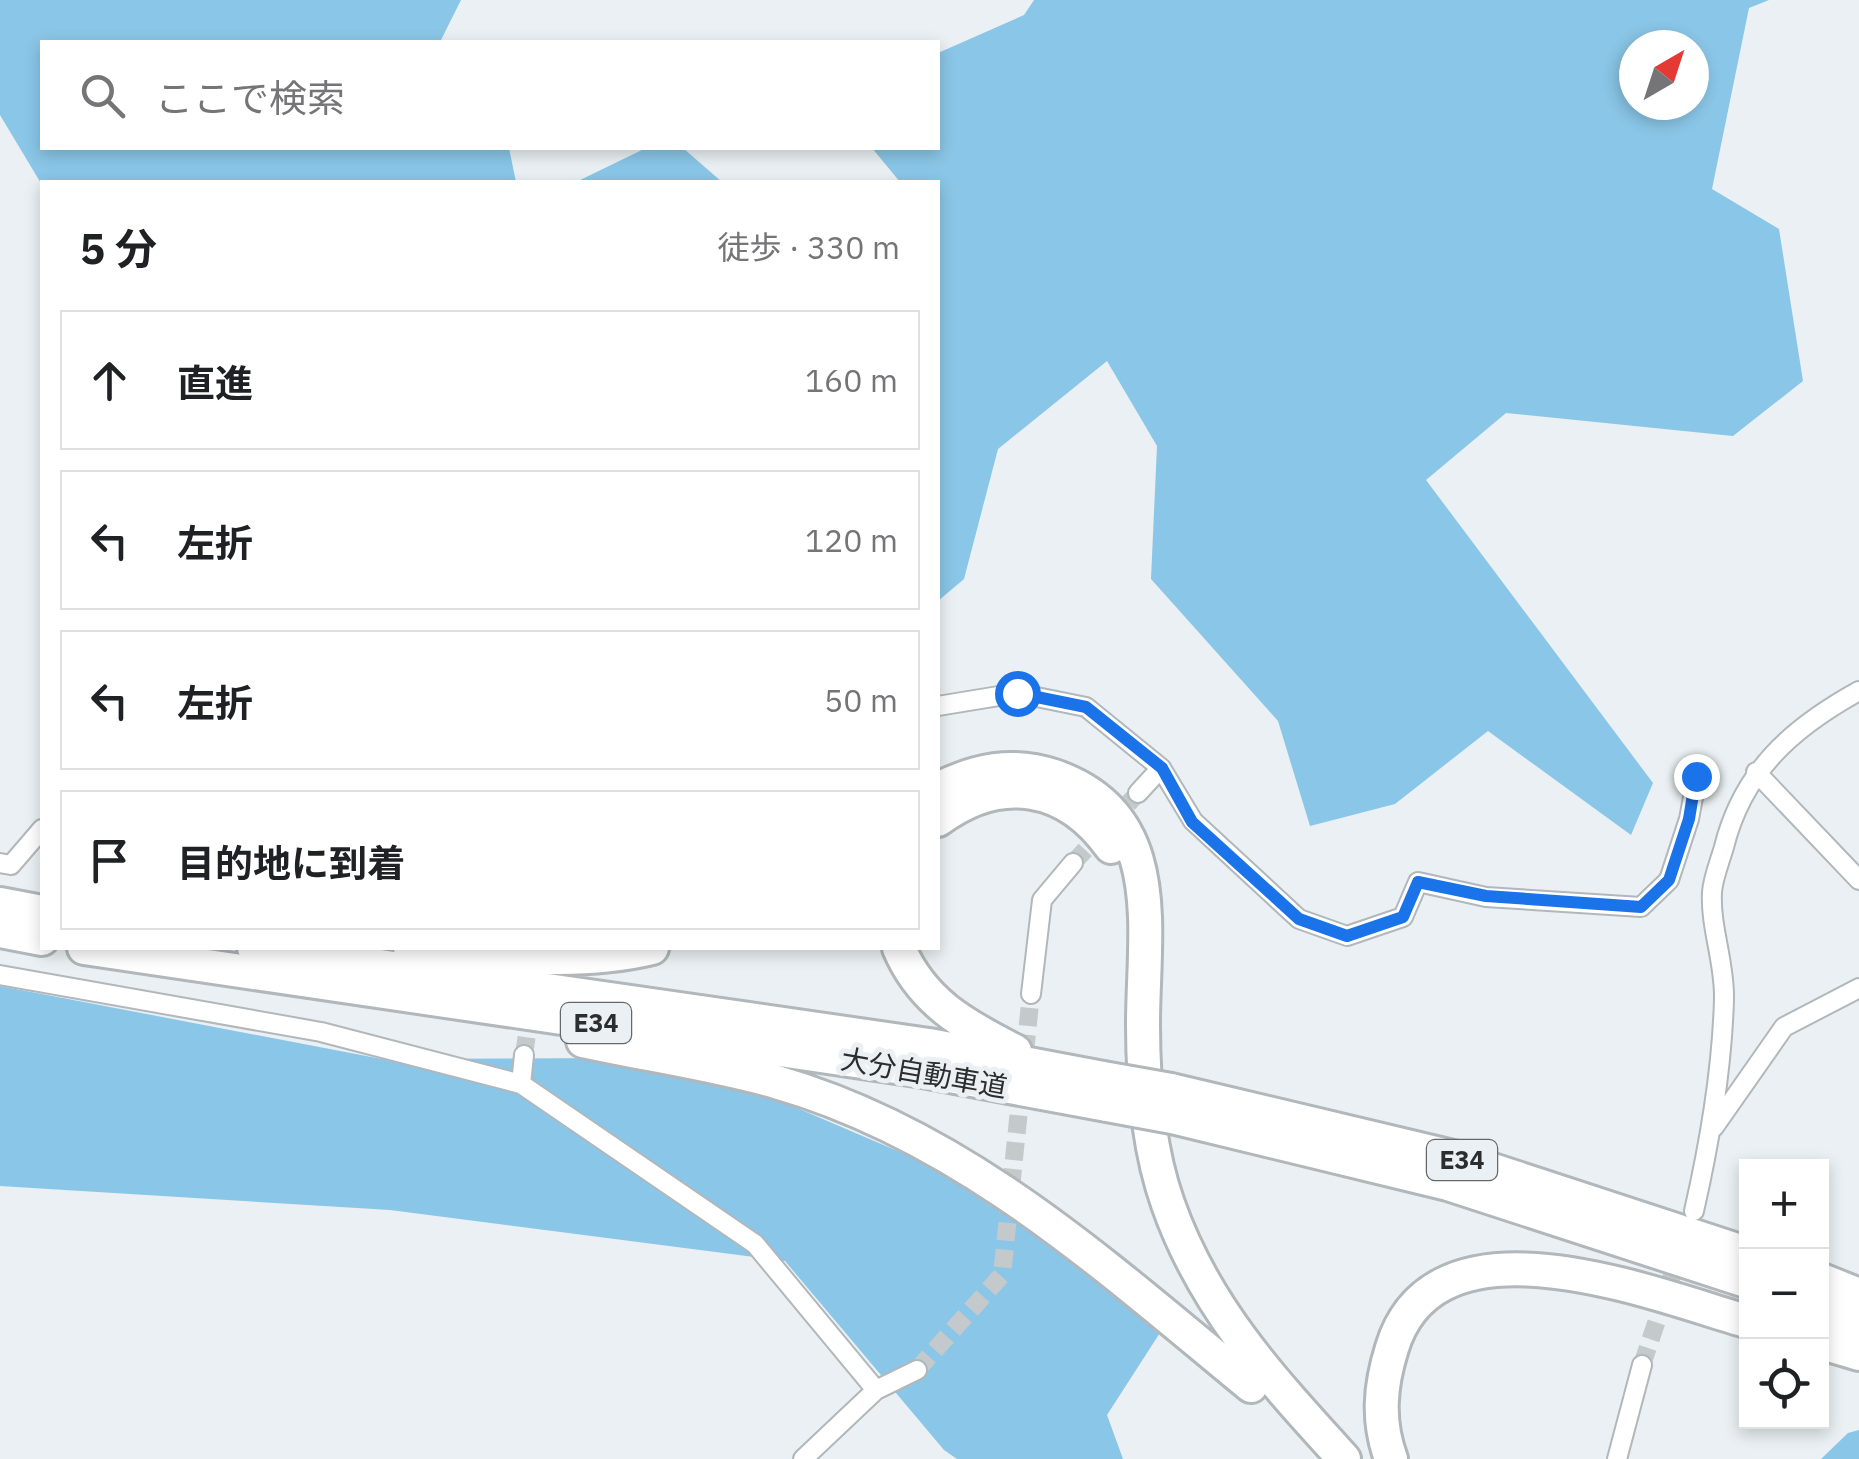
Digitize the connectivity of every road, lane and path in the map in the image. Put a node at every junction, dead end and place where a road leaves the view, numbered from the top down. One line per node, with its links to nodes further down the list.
1 (1859, 692): 4 (street)
2 (940, 706): 3 (street)
3 (1162, 768): 5 (street); 7 (street)
4 (1756, 772): 12 (street); 31 (street)
5 (1696, 776)
6 (940, 788): 48 (highway)
7 (1138, 794)
8 (940, 818): 44 (highway)
9 (40, 831): 10 (street)
10 (0, 863)
11 (1072, 863): 25 (street)
12 (1859, 880)
13 (0, 904): 14 (highway)
14 (40, 912)
15 (0, 931): 16 (highway)
16 (40, 940)
17 (96, 950): 23 (highway, 大分自動車道 / E34)
18 (268, 950): 27 (highway, 大分自動車道 / E34)
19 (439, 950): 20 (highway)
20 (642, 950)
21 (900, 950): 27 (highway)
22 (0, 975): 28 (street)
23 (320, 986): 29 (highway, 大分自動車道 / E34); 44 (highway)
24 (1859, 988): 31 (street)
25 (1031, 994)
26 (524, 1054): 28 (street)
27 (1048, 1069): 29 (highway, 大分自動車道 / E34)
28 (521, 1084): 45 (street)
29 (1105, 1091): 30 (highway, 大分自動車道 / E34, bridge)
30 (1172, 1103): 33 (highway, 大分自動車道 / E34); 34 (highway, 大分自動車道 / E34)
31 (1714, 1128): 32 (street)
32 (1694, 1211)
33 (1739, 1251)
34 (1739, 1279)
35 (1829, 1283): 36 (highway)
36 (1859, 1294)
37 (1829, 1312): 39 (highway)
38 (1739, 1320): 49 (highway)
39 (1859, 1324)
40 (1829, 1345): 41 (highway)
41 (1859, 1354)
42 (1642, 1365): 50 (street)
43 (917, 1370): 45 (street)
44 (1251, 1386): 47 (highway)
45 (876, 1390): 46 (street)
46 (803, 1459)
47 (1316, 1459)
48 (1344, 1459)
49 (1391, 1459)
50 (1617, 1459)

